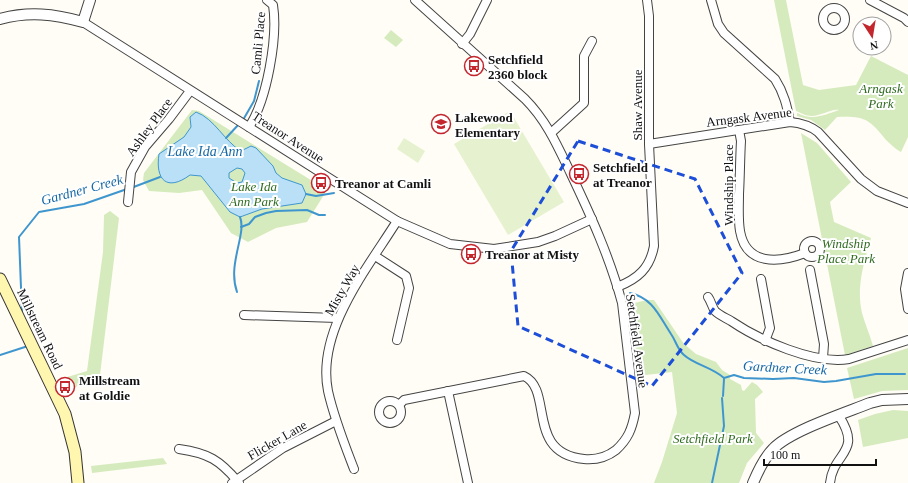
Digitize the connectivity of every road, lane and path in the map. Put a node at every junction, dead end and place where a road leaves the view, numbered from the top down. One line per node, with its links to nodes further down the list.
1 (90, 0): 10 (street)
2 (415, 0): 12 (street, Setchfield Avenue)
3 (487, 0): 12 (street)
4 (647, 0): 18 (street, Shaw Avenue)
5 (711, 0): 14 (street)
6 (870, 0): 8 (street)
7 (272, 2): 15 (street, Camli Place)
8 (907, 18)
9 (0, 19): 10 (street, Treanor Avenue)
10 (83, 22): 13 (street, Treanor Avenue)
11 (592, 41): 17 (street)
12 (462, 44): 17 (street, Setchfield Avenue)
13 (190, 91): 15 (street, Treanor Avenue); 21 (street, Ashley Place)
14 (790, 122): 16 (street, Arngask Avenue); 20 (street, Arngask Avenue)
15 (248, 127): 24 (street, Treanor Avenue)
16 (739, 130): 18 (street, Arngask Avenue); 25 (street, Windship Place)
17 (551, 133): 23 (street, Setchfield Avenue)
18 (649, 144): 31 (street, Shaw Avenue)
19 (908, 196): 20 (street, Arngask Avenue)
20 (897, 198): 22 (street, Arngask Avenue)
21 (128, 202)
22 (908, 204)
23 (592, 219): 24 (street, Treanor Avenue); 31 (street, Setchfield Avenue)
24 (397, 221): 26 (street, Misty Way)
25 (804, 253)
26 (375, 256): 35 (street, Misty Way); 36 (street)
27 (810, 270): 39 (street)
28 (908, 273): 33 (street)
29 (761, 279): 38 (street)
30 (0, 280): 48 (main road, Millstream Road)
31 (617, 287): 40 (street, Setchfield Avenue)
32 (708, 297): 38 (street)
33 (908, 309)
34 (244, 315): 35 (street)
35 (338, 318): 44 (street, Misty Way)
36 (397, 340)
37 (908, 340): 39 (street)
38 (765, 341): 39 (street)
39 (823, 358)
40 (448, 391): 42 (street, Setchfield Avenue); 49 (street)
41 (908, 399): 43 (street)
42 (399, 405)
43 (839, 416): 50 (street); 51 (street)
44 (336, 421): 46 (street, Misty Way); 47 (street, Flicker Lane)
45 (179, 449): 47 (street)
46 (354, 469)
47 (236, 482)
48 (78, 483)
49 (468, 483)
50 (753, 483)
51 (830, 483)

